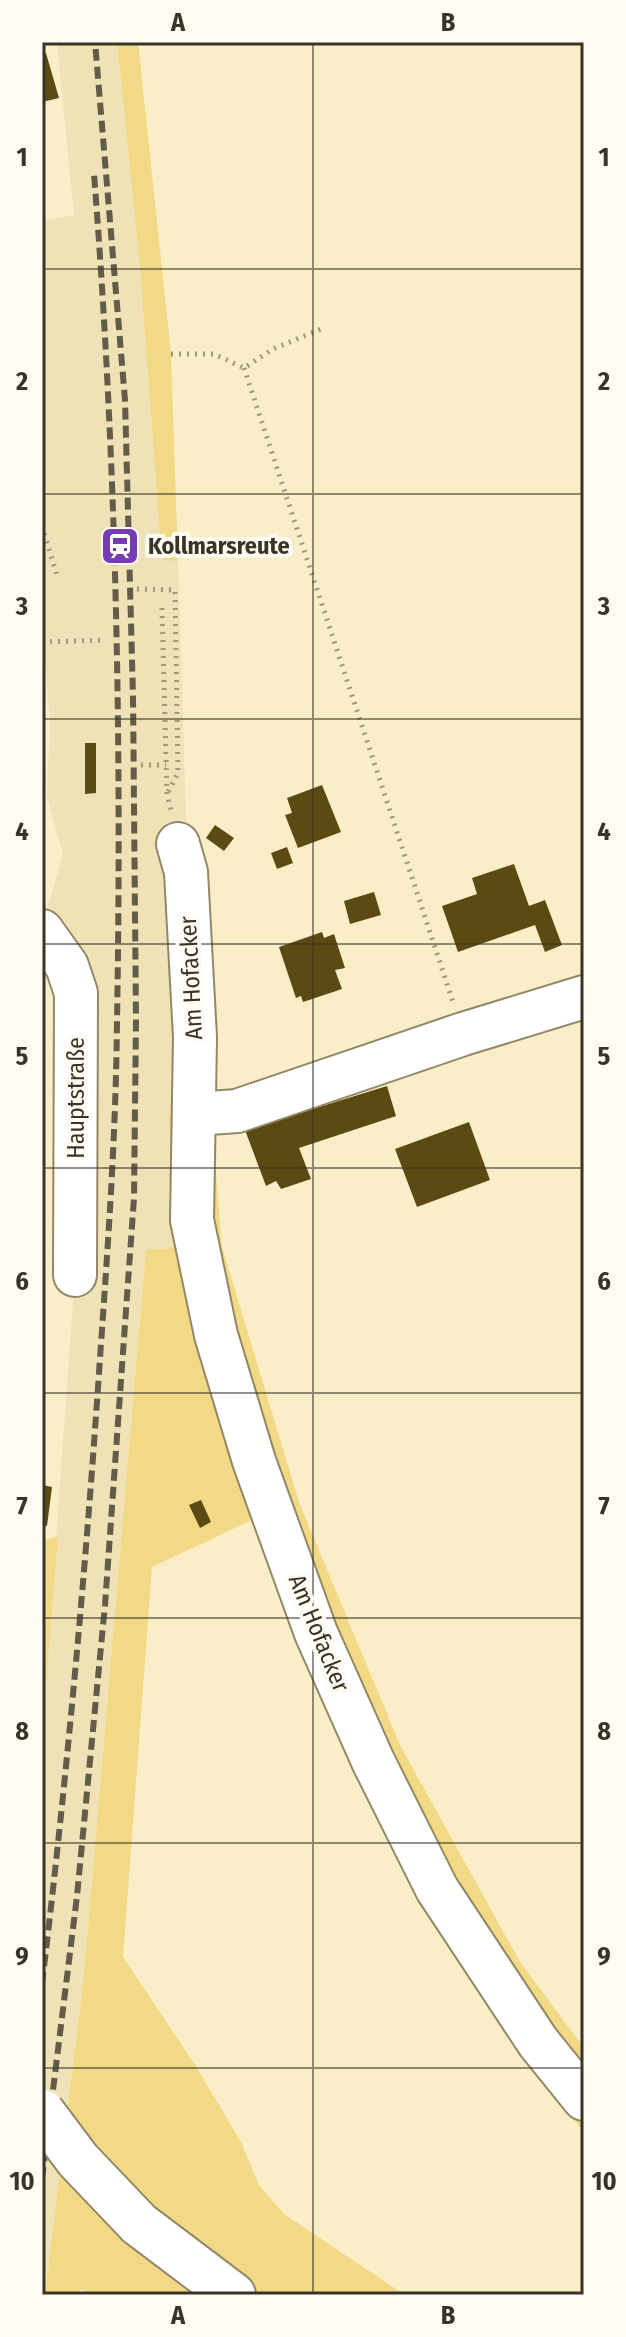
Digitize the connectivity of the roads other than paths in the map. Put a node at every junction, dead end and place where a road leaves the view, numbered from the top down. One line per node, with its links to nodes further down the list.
1 (178, 844): 4 (street, Am Hofacker)
2 (42, 931): 5 (street, Hauptstraße)
3 (584, 997): 4 (street)
4 (195, 1114): 6 (street, Am Hofacker)
5 (75, 1275)
6 (584, 2099)
7 (42, 2112): 8 (main road, bridge)
8 (233, 2295)

